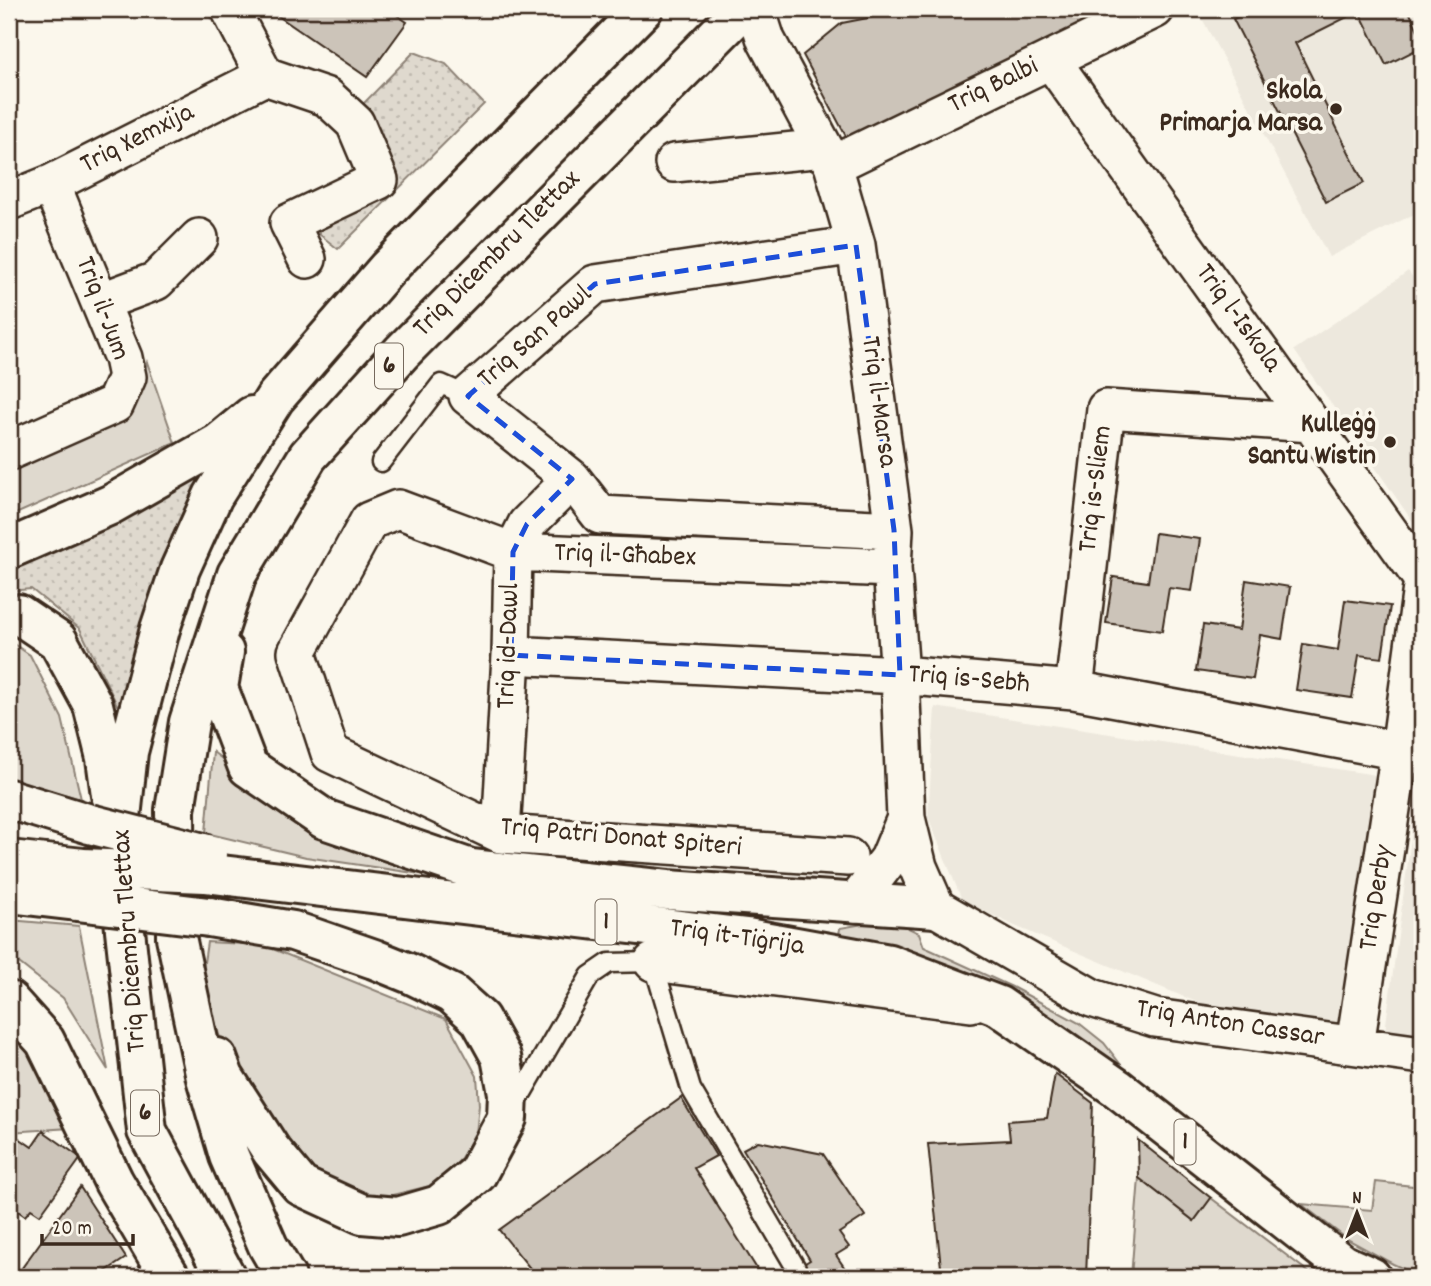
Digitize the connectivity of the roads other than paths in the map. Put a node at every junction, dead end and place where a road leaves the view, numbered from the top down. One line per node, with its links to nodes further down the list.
1 (230, 9): 7 (street)
2 (643, 9): 17 (highway, Triq Diċembru Tlettax / 6)
3 (744, 9): 27 (highway, Triq Diċembru Tlettax / 6)
4 (1155, 9): 6 (street, Triq Balbi)
5 (761, 24): 8 (street, Triq il-Marsa)
6 (1051, 60): 8 (street, Triq Balbi); 18 (street, Triq l-Iskola)
7 (265, 76): 10 (street, Triq Xemxija); 14 (street)
8 (829, 156): 9 (street); 13 (street, Triq il-Marsa)
9 (674, 163)
10 (51, 184): 11 (street, Triq Xemxija); 15 (street, Triq il-Jum)
11 (9, 201)
12 (199, 238): 15 (street)
13 (856, 245): 16 (street, Triq San Pawl); 23 (street, Triq il-Marsa)
14 (307, 259)
15 (100, 302): 19 (street, Triq il-Jum)
16 (468, 396): 20 (lane, Triq San Pawl); 21 (street, Triq il-Għabex)
17 (275, 398): 24 (highway); 38 (highway, Triq Diċembru Tlettax / 6)
18 (1312, 423): 28 (street, Triq l-Iskola); 33 (street, Triq is-Sliem)
19 (9, 451)
20 (381, 462)
21 (572, 479): 23 (street, Triq il-Għabex); 25 (street, Triq id-Dawl)
22 (369, 521): 25 (street, Triq il-Għabex); 37 (street, Triq Patri Donat Spiteri)
23 (894, 530): 26 (street, Triq il-Marsa)
24 (9, 549)
25 (513, 552): 26 (street, Triq il-Għabex); 31 (street, Triq id-Dawl)
26 (892, 568): 32 (street, Triq il-Marsa)
27 (237, 574): 44 (highway); 46 (highway, Triq Diċembru Tlettax / 6)
28 (1422, 578)
29 (1422, 587): 34 (street)
30 (9, 616): 38 (highway)
31 (510, 655): 32 (street, Triq is-Sebħ); 37 (street, Triq id-Dawl)
32 (900, 675): 33 (street, Triq is-Sebħ); 36 (street, Triq il-Marsa)
33 (1074, 690): 34 (street, Triq is-Sebħ)
34 (1411, 753): 50 (street, Triq Derby)
35 (9, 799): 38 (highway)
36 (906, 817): 44 (street, Triq il-Marsa); 45 (street, Triq il-Marsa)
37 (501, 834): 39 (street, Triq Patri Donat Spiteri)
38 (104, 835): 41 (highway, bridge); 55 (highway, Triq Diċembru Tlettax / 6)
39 (848, 857)
40 (9, 860): 42 (highway, Triq it-Tiġrija / 1)
41 (206, 864): 42 (highway, Triq it-Tiġrija / 1, bridge); 49 (highway, Triq it-Tiġrija / 1)
42 (80, 885): 43 (highway, Triq it-Tiġrija); 52 (highway, Triq it-Tiġrija, bridge)
43 (9, 893)
44 (855, 903): 45 (highway)
45 (936, 908): 50 (street, Triq Anton Cassar)
46 (176, 937): 52 (highway); 56 (highway, Triq Diċembru Tlettax / 6)
47 (653, 962): 49 (street); 52 (lane); 53 (lane)
48 (9, 1001): 54 (highway)
49 (999, 1006): 57 (highway, Triq it-Tiġrija / 1)
50 (1355, 1045): 51 (street, Triq Anton Cassar)
51 (1422, 1055)
52 (507, 1118)
53 (796, 1268)
54 (170, 1277)
55 (226, 1277)
56 (286, 1277)
57 (1371, 1277)

